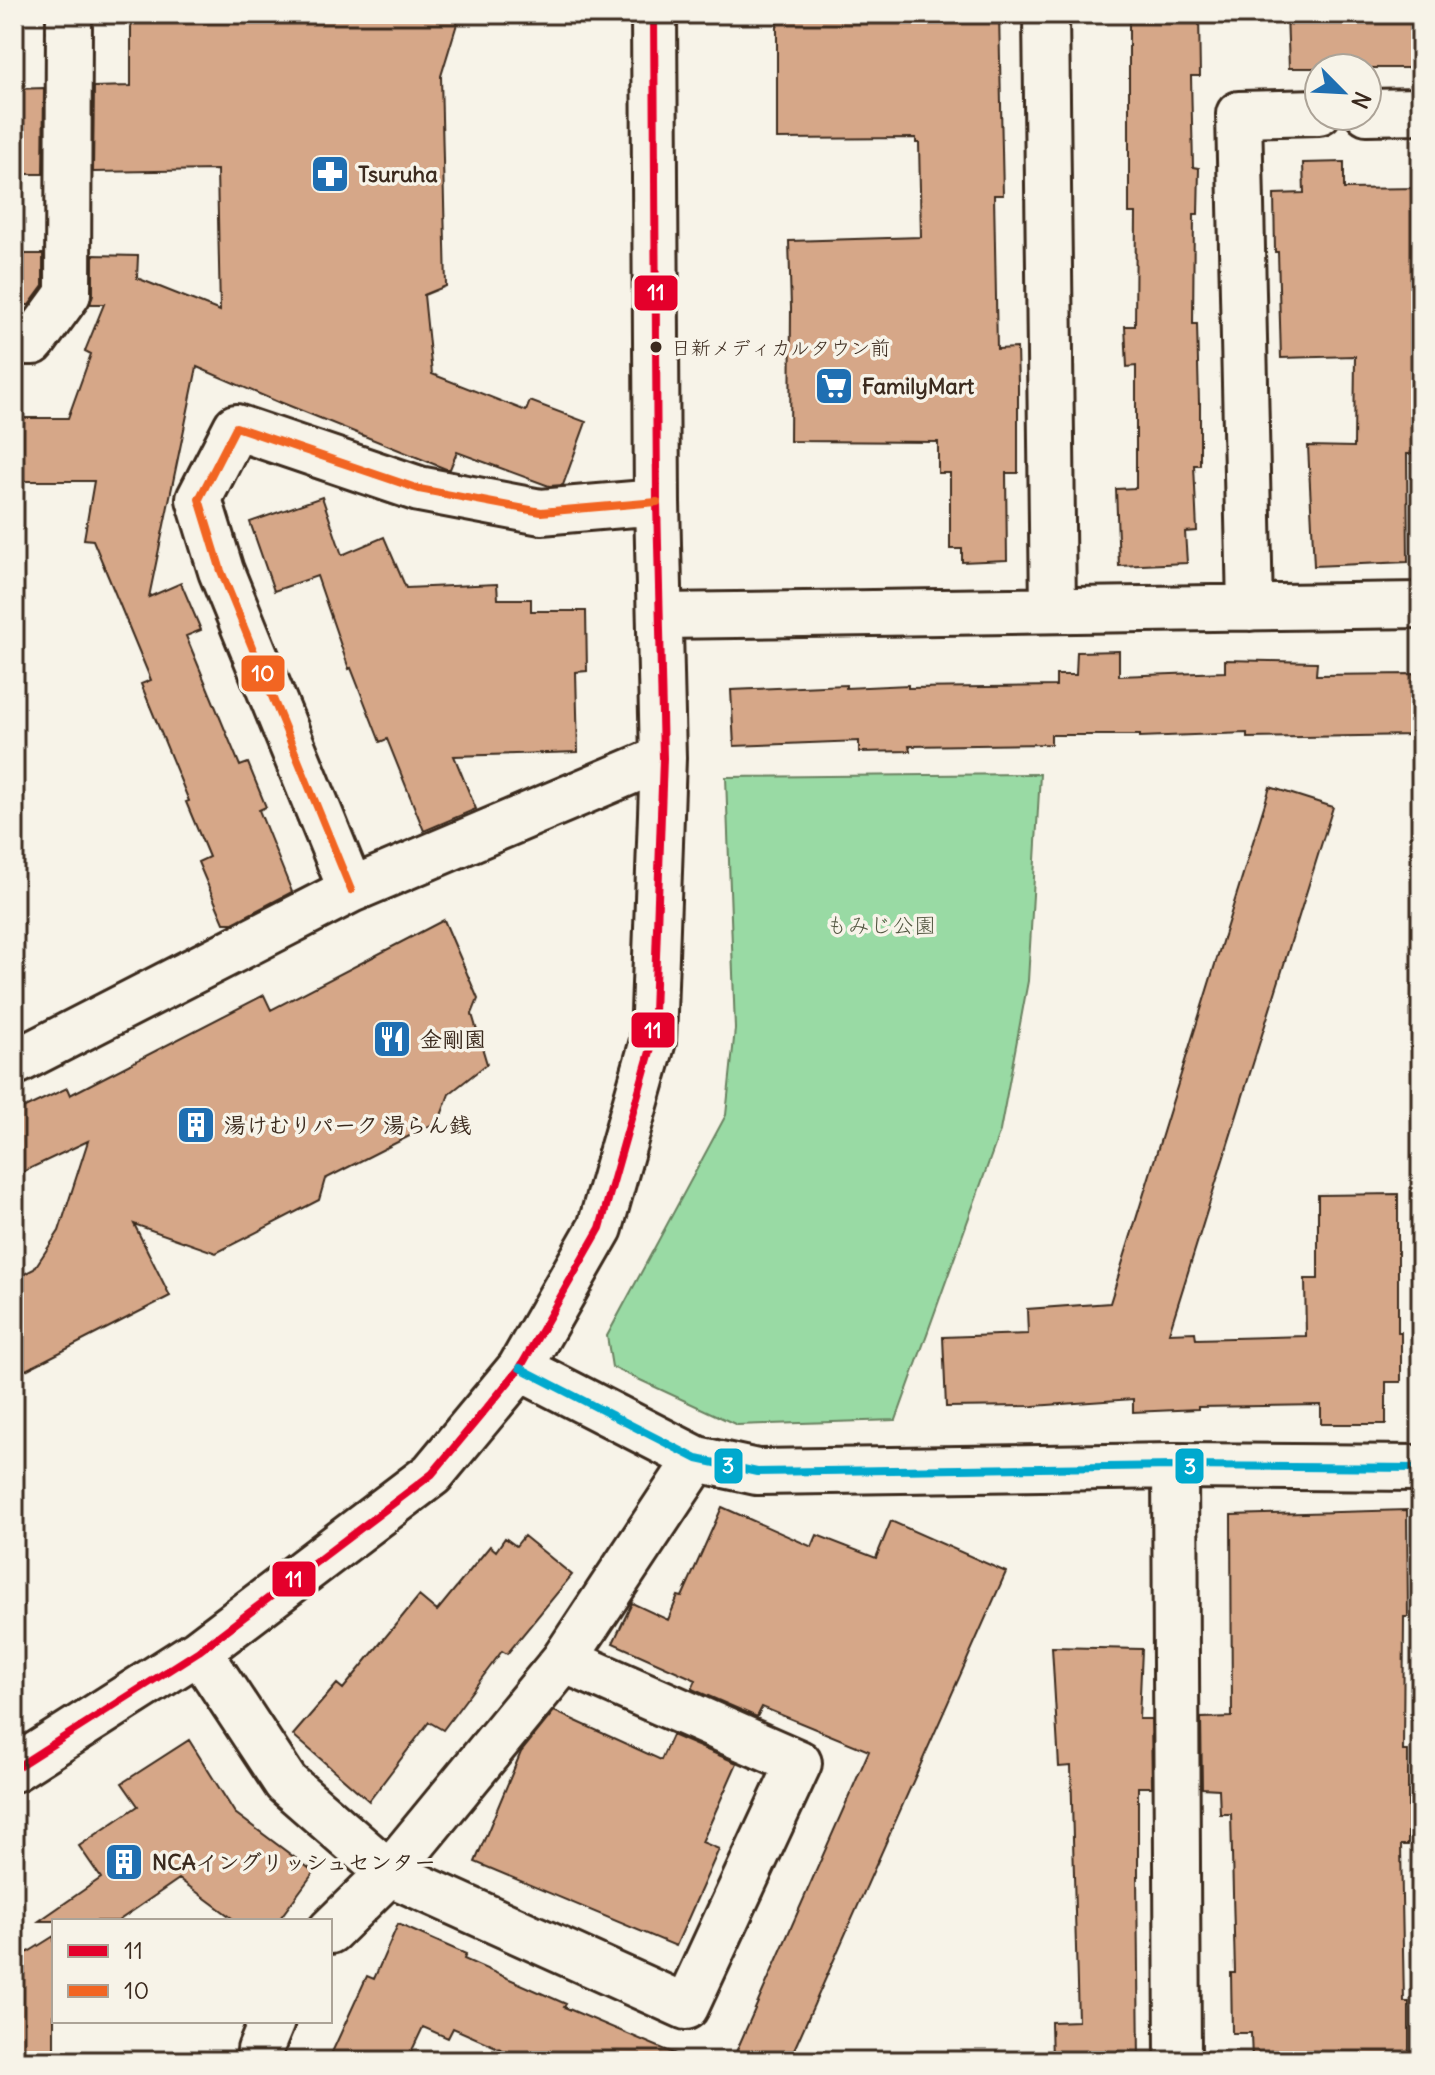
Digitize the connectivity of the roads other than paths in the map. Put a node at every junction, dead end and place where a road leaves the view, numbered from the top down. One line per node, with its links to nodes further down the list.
1 (69, 14): 7 (street)
2 (654, 14): 8 (street)
3 (1046, 14): 11 (street)
4 (1421, 111): 6 (street)
5 (1303, 112): 10 (street)
6 (1383, 112)
7 (14, 342)
8 (657, 502): 12 (street); 14 (street)
9 (1421, 605): 10 (street)
10 (1250, 608): 11 (street)
11 (1053, 610): 12 (street)
12 (661, 616): 13 (street)
13 (663, 758): 14 (street); 16 (street)
14 (351, 890): 15 (street)
15 (14, 1063)
16 (520, 1368): 17 (street); 20 (street)
17 (697, 1459): 18 (street); 21 (street)
18 (1175, 1466): 19 (street); 27 (street)
19 (1421, 1468)
20 (199, 1651): 22 (street); 23 (street)
21 (564, 1660): 23 (street); 23 (street)
22 (14, 1769)
23 (389, 1873): 24 (street)
24 (332, 1929)
25 (271, 2023): 26 (street)
26 (260, 2061)
27 (1178, 2061)

